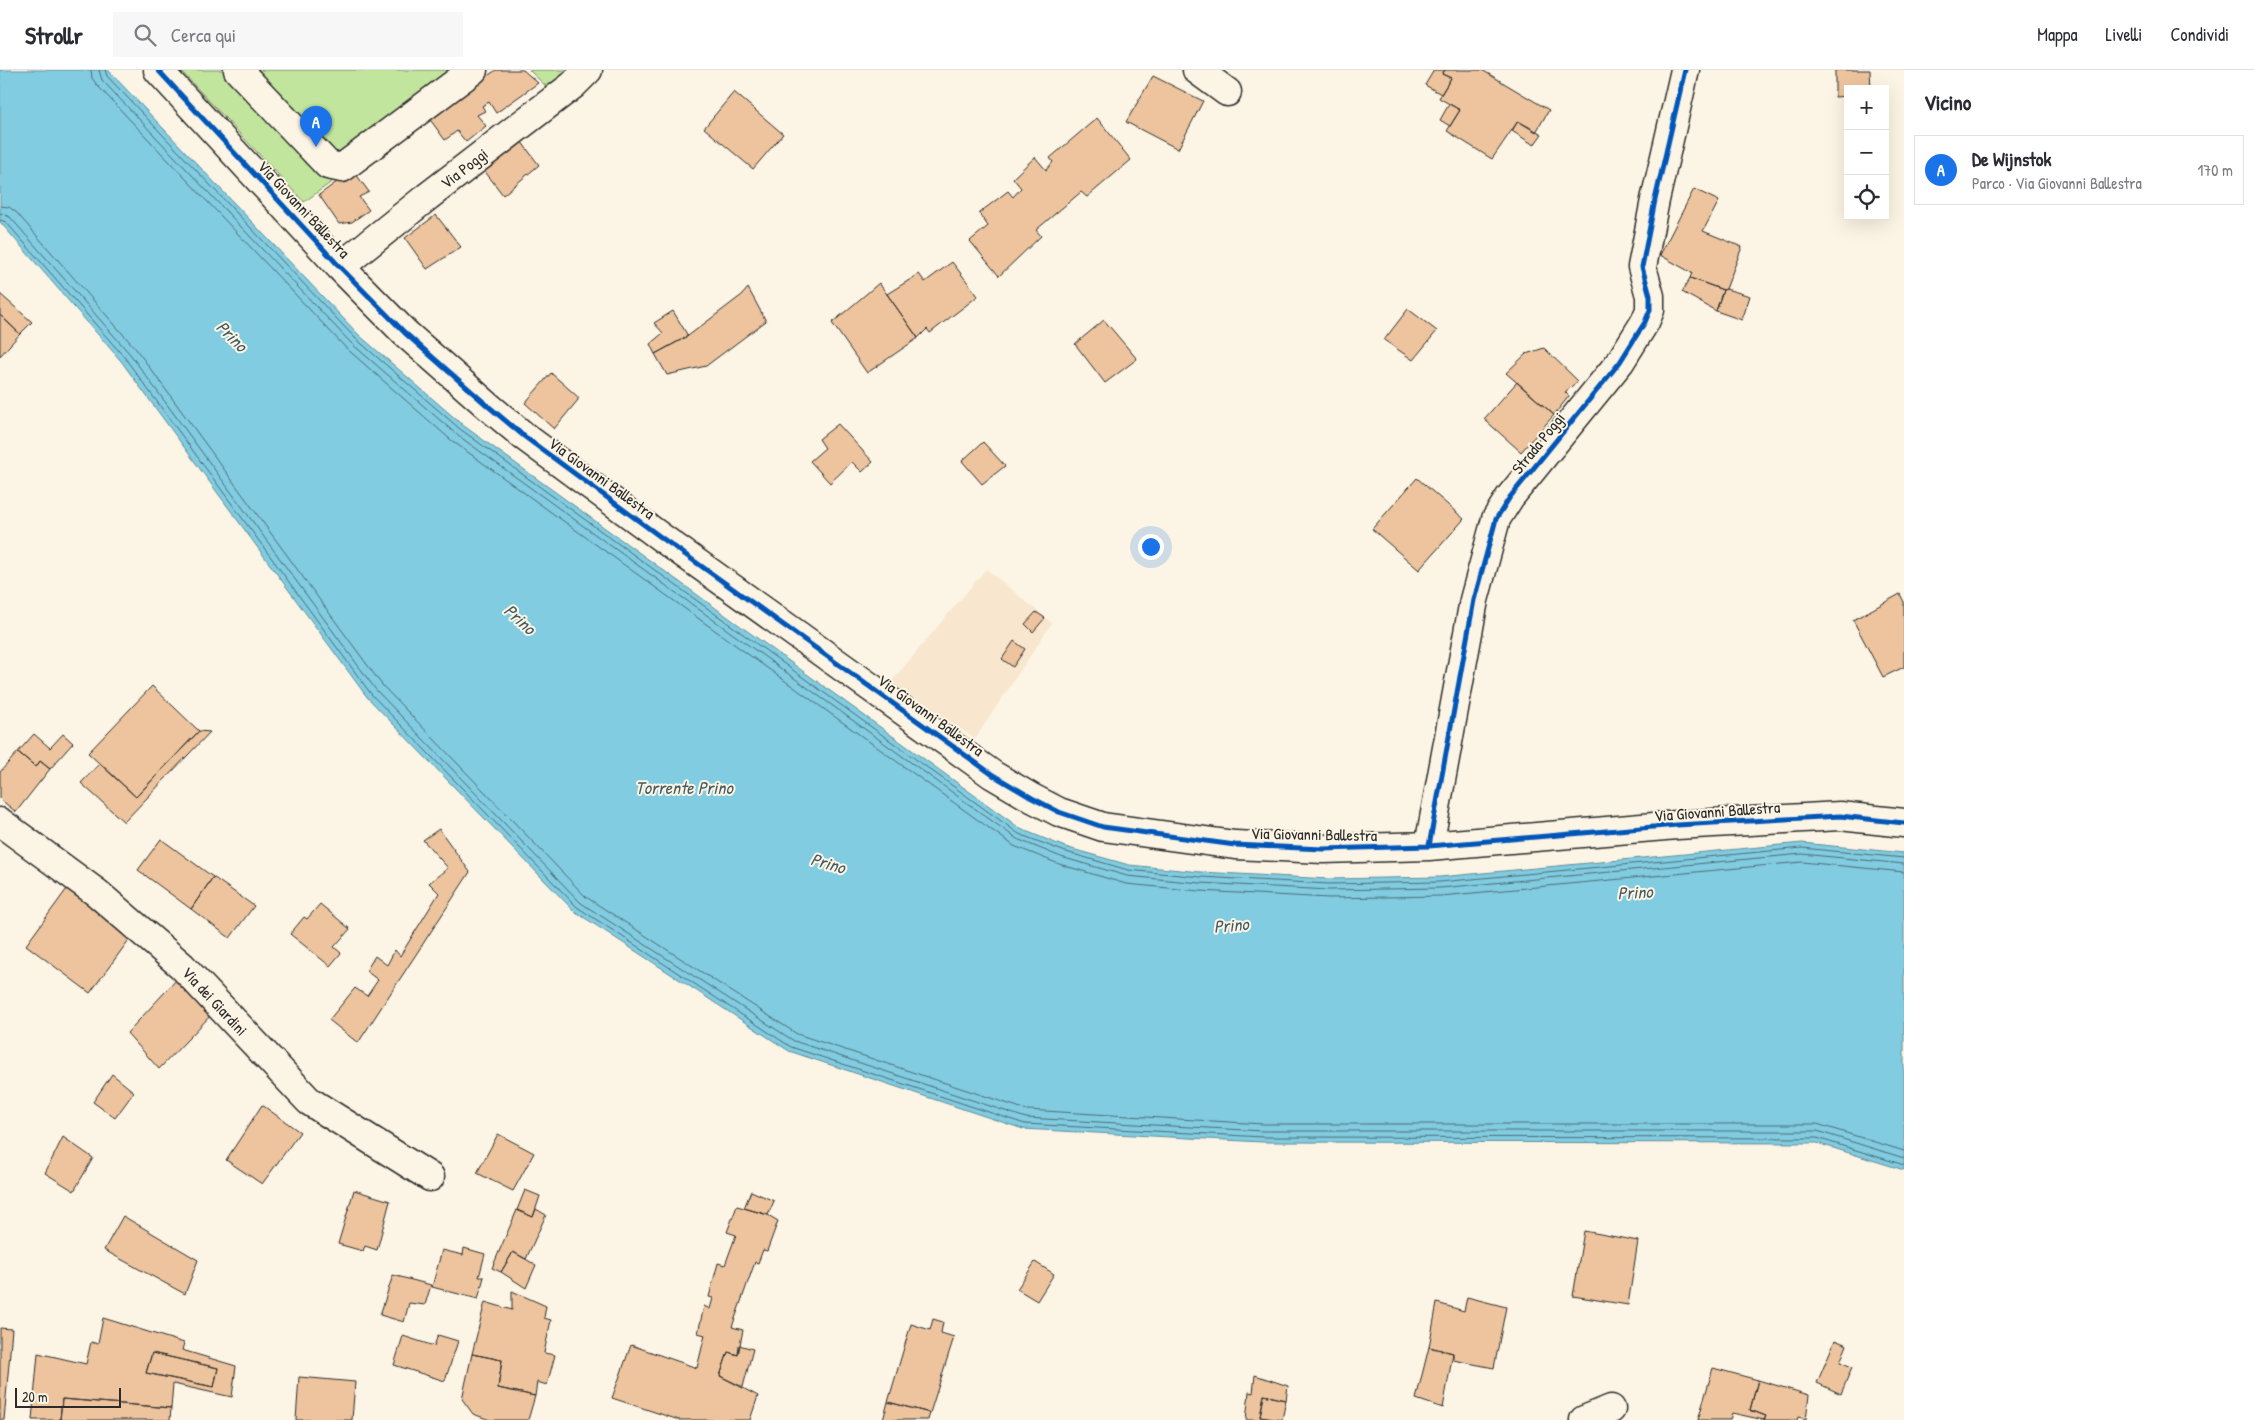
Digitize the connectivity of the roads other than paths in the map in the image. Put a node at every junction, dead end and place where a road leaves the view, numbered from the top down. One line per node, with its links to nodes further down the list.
1 (158, 70): 8 (street, Via Giovanni Ballestra)
2 (238, 70): 3 (street)
3 (474, 70)
4 (588, 70): 8 (street, Via Poggi)
5 (1197, 70): 7 (street)
6 (1685, 70): 11 (street, Strada Poggi)
7 (1227, 92)
8 (340, 268): 11 (street, Via Giovanni Ballestra)
9 (0, 822): 12 (street, Via dei Giardini)
10 (1904, 823): 11 (street, Via Giovanni Ballestra)
11 (1429, 846)
12 (430, 1177)
13 (1610, 1409): 14 (street)
14 (1584, 1420)

